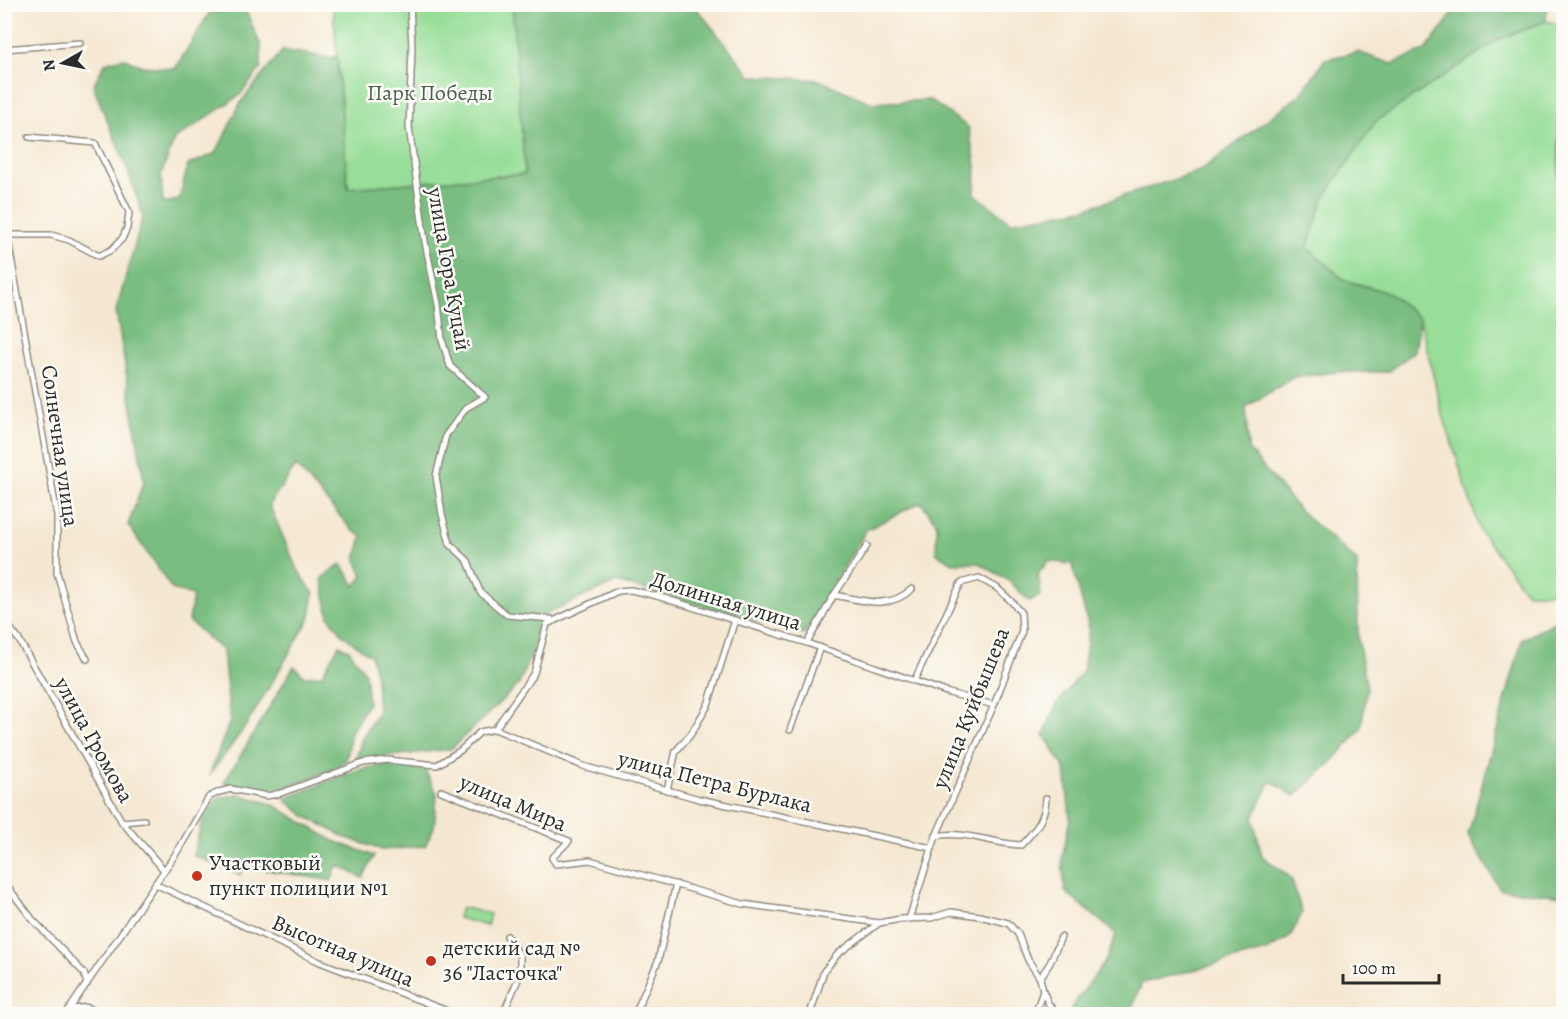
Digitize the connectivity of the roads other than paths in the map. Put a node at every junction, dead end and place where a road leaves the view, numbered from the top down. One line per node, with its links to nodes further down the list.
1 (7, 4): 3 (street)
2 (410, 4): 11 (street, улица Гора Куцай)
3 (4, 31)
4 (80, 43): 5 (street)
5 (4, 49)
6 (29, 136): 7 (street)
7 (6, 235): 16 (street, Солнечная улица)
8 (867, 546): 10 (street)
9 (912, 589): 10 (street)
10 (834, 595): 14 (street)
11 (553, 619): 13 (street, Долинная улица); 19 (street)
12 (4, 620): 25 (street, улица Громова)
13 (735, 620): 14 (street, Долинная улица); 21 (street)
14 (807, 642): 15 (street, Долинная улица)
15 (820, 647): 17 (street, Долинная улица); 20 (street, Долинная улица)
16 (87, 659)
17 (914, 681): 18 (street, Долинная улица); 18 (street, улица Куйбышева)
18 (994, 705): 26 (street, улица Куйбышева)
19 (495, 729): 21 (street, улица Петра Бурлака); 28 (street)
20 (790, 730)
21 (667, 790): 27 (street, улица Петра Бурлака)
22 (441, 791): 31 (street, улица Мира)
23 (1046, 798): 26 (street)
24 (144, 820): 25 (street)
25 (122, 822): 28 (street, улица Громова)
26 (936, 836): 27 (street, улица Куйбышева)
27 (932, 848): 32 (street, улица Куйбышева)
28 (164, 870): 30 (street)
29 (4, 882): 37 (street)
30 (155, 884): 37 (street); 41 (street, Высотная улица)
31 (676, 884): 33 (street, улица Мира); 43 (street)
32 (909, 919): 33 (street); 36 (street)
33 (879, 923): 44 (street)
34 (507, 936): 42 (street)
35 (1060, 937): 36 (street)
36 (1040, 978): 38 (street)
37 (87, 984): 39 (street)
38 (1043, 991): 45 (street); 46 (street)
39 (68, 1012): 40 (street)
40 (100, 1014)
41 (454, 1014)
42 (503, 1014)
43 (635, 1014)
44 (810, 1014)
45 (1035, 1014)
46 (1056, 1014)

